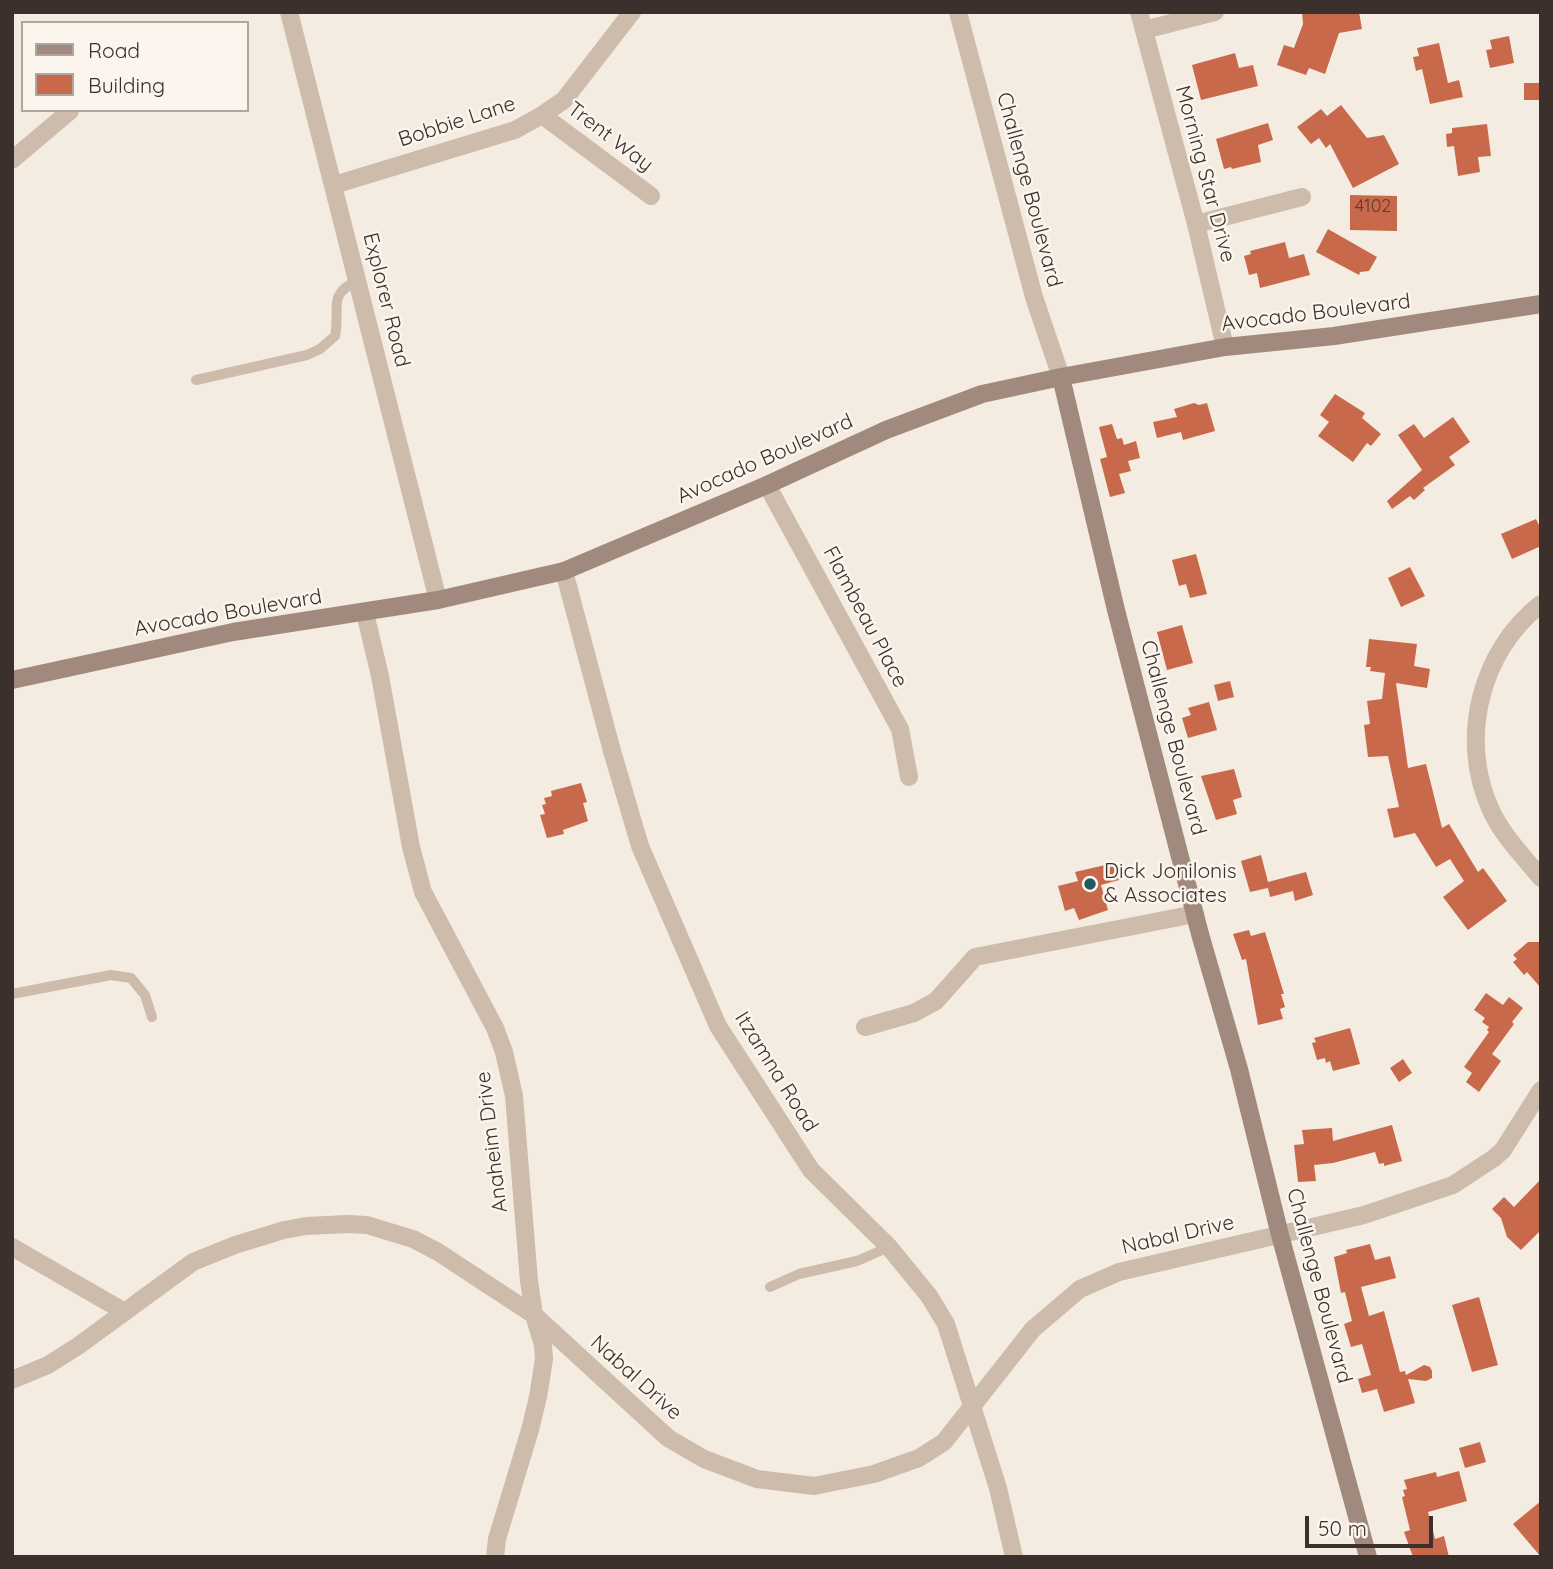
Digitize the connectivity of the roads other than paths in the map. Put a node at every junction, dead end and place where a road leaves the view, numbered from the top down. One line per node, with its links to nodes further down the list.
1 (289, 12): 10 (street, Explorer Road)
2 (632, 12): 8 (street, Bobbie Lane)
3 (958, 12): 17 (street, Challenge Boulevard)
4 (1139, 12): 6 (street, Morning Star Drive)
5 (1215, 12): 6 (street)
6 (1144, 30): 13 (street, Morning Star Drive)
7 (69, 112): 9 (street)
8 (542, 115): 10 (street, Bobbie Lane); 11 (street, Trent Way)
9 (12, 160)
10 (334, 185): 14 (street, Explorer Road)
11 (651, 196)
12 (1302, 197): 13 (street)
13 (1196, 224): 16 (street, Morning Star Drive)
14 (358, 281): 18 (lane); 21 (street, Explorer Road)
15 (1541, 304): 16 (main road, Avocado Boulevard)
16 (1225, 347): 17 (main road, Avocado Boulevard)
17 (1061, 377): 19 (main road, Avocado Boulevard); 27 (main road, Challenge Boulevard)
18 (196, 380)
19 (767, 485): 20 (main road, Avocado Boulevard); 25 (street, Flambeau Place)
20 (564, 571): 21 (main road, Avocado Boulevard); 34 (street, Itzamna Road)
21 (438, 600): 23 (main road, Avocado Boulevard)
22 (1541, 604): 26 (street)
23 (365, 613): 24 (main road, Avocado Boulevard); 37 (street, Anaheim Drive)
24 (12, 680)
25 (909, 777)
26 (1541, 878)
27 (1195, 914): 30 (street); 32 (main road, Challenge Boulevard)
28 (12, 994): 29 (lane)
29 (152, 1017)
30 (865, 1027)
31 (1541, 1090): 32 (street, Nabal Drive)
32 (1280, 1235): 39 (street, Nabal Drive); 42 (main road, Challenge Boulevard)
33 (12, 1247): 36 (street)
34 (889, 1247): 35 (lane); 39 (street, Itzamna Road)
35 (770, 1287)
36 (125, 1312): 37 (street, Nabal Drive); 38 (street, Nabal Drive)
37 (534, 1315): 39 (street, Nabal Drive); 40 (street, Anaheim Drive)
38 (12, 1380)
39 (971, 1409): 41 (street, Itzamna Road)
40 (495, 1557)
41 (1014, 1557)
42 (1368, 1557)

